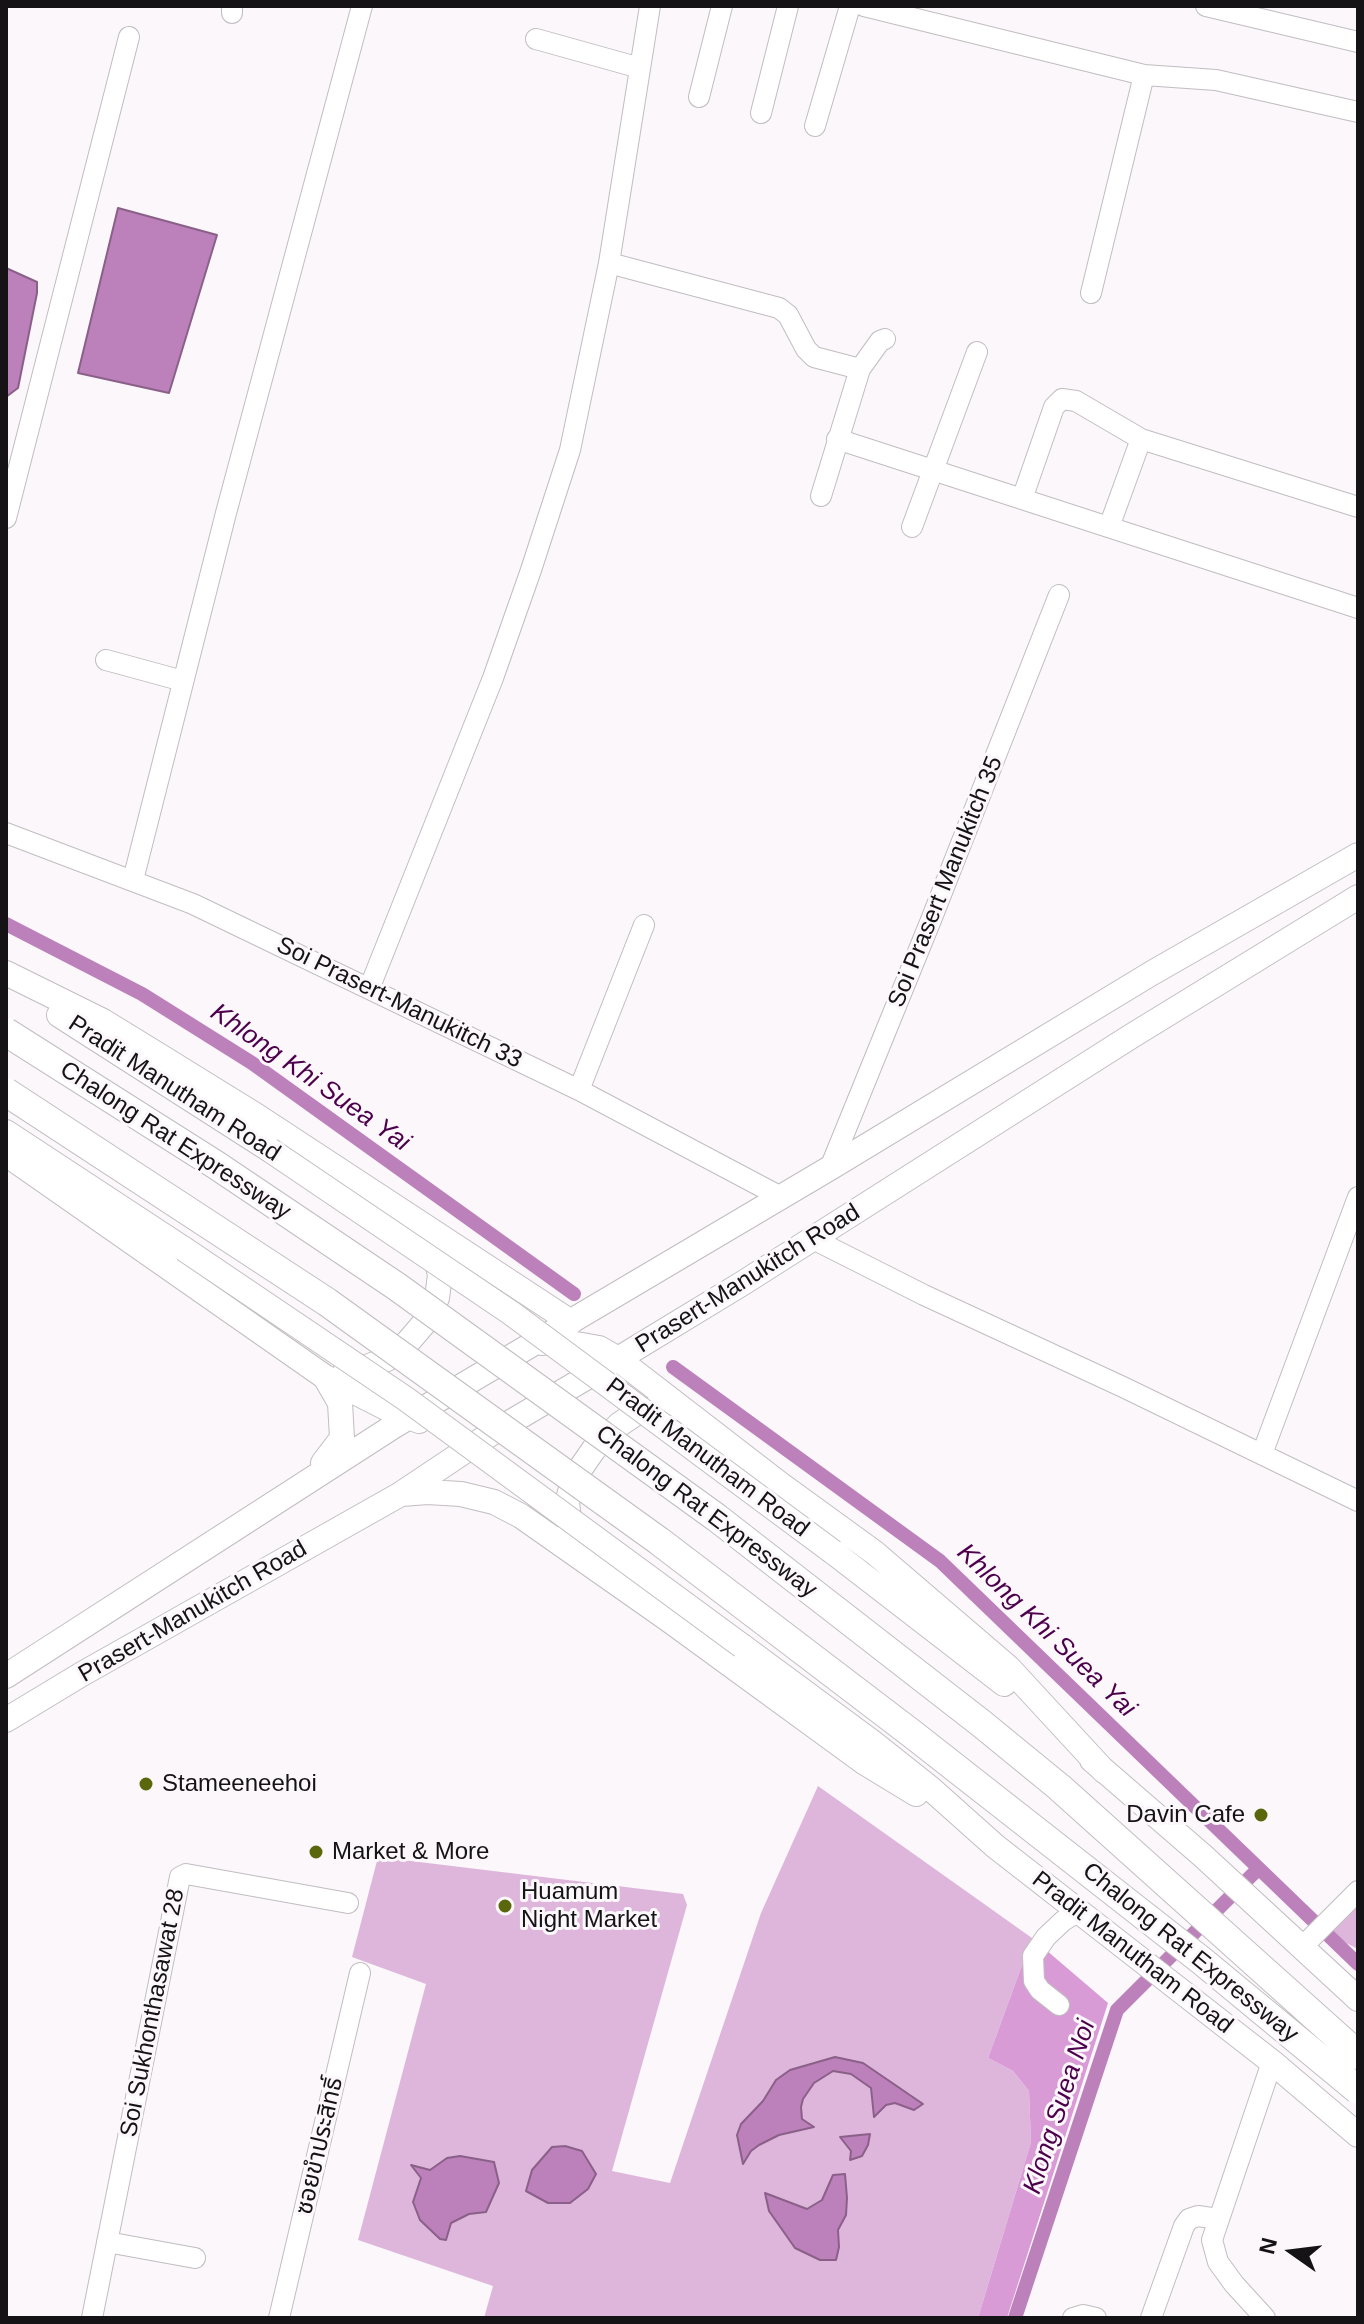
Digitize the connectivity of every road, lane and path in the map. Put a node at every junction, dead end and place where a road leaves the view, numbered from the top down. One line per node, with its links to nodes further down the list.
1 (362, 6): 35 (street)
2 (650, 6): 12 (street)
3 (722, 6): 14 (street)
4 (788, 6): 16 (street)
5 (850, 6): 17 (street)
6 (864, 6): 13 (street)
7 (1206, 6): 8 (street)
8 (1229, 8): 11 (street)
9 (129, 37): 29 (street)
10 (536, 39): 12 (street)
11 (1358, 42)
12 (640, 68): 18 (street)
13 (1144, 75): 15 (street); 19 (street)
14 (699, 97)
15 (1358, 112)
16 (761, 113)
17 (815, 126)
18 (609, 263): 22 (street); 43 (street)
19 (1091, 293)
20 (885, 339): 22 (street)
21 (977, 352): 25 (street)
22 (860, 369): 23 (street)
23 (837, 439): 25 (street); 26 (street)
24 (1141, 439): 27 (street); 28 (street); 31 (street)
25 (933, 469): 27 (street); 30 (street)
26 (821, 496)
27 (1022, 499): 31 (street)
28 (1358, 507)
29 (6, 518)
30 (912, 527)
31 (1109, 527): 33 (street)
32 (1059, 595): 49 (street, Soi Prasert Manukitch 35)
33 (1358, 608)
34 (106, 660): 35 (street)
35 (183, 681): 38 (street)
36 (6, 833): 38 (street, Soi Prasert-Manukitch 33)
37 (1358, 855): 49 (main road, Prasert-Manukitch Road)
38 (133, 880): 43 (street, Soi Prasert-Manukitch 33)
39 (1358, 897): 53 (main road, Prasert-Manukitch Road)
40 (644, 925): 45 (street)
41 (6, 973): 52 (main road)
42 (6, 982): 68 (main road, Pradit Manutham Road, bridge)
43 (369, 989): 45 (street, Soi Prasert-Manukitch 33)
44 (6, 1032): 77 (highway, Chalong Rat Expressway, bridge)
45 (579, 1090): 50 (street, Soi Prasert-Manukitch 33)
46 (6, 1092): 79 (highway, Chalong Rat Expressway, bridge)
47 (6, 1132): 69 (main road, Pradit Manutham Road, bridge)
48 (6, 1154): 57 (main road)
49 (830, 1168): 50 (main road, Prasert-Manukitch Road)
50 (781, 1197): 54 (main road, Prasert-Manukitch Road)
51 (1358, 1197): 61 (street)
52 (402, 1212): 54 (main road); 57 (main road)
53 (813, 1239): 56 (main road, Prasert-Manukitch Road); 61 (street)
54 (571, 1322): 55 (main road, Prasert-Manukitch Road)
55 (530, 1344): 56 (main road); 59 (main road, Prasert-Manukitch Road)
56 (618, 1359): 58 (main road); 60 (main road, Prasert-Manukitch Road)
57 (316, 1370): 59 (main road); 62 (main road)
58 (686, 1413): 65 (main road); 68 (main road)
59 (409, 1417): 60 (main road); 62 (main road, Prasert-Manukitch Road)
60 (492, 1433): 63 (main road, Prasert-Manukitch Road)
61 (1262, 1454): 64 (street)
62 (305, 1482): 66 (main road, Prasert-Manukitch Road)
63 (399, 1495): 65 (main road); 67 (main road, Prasert-Manukitch Road)
64 (1358, 1501)
65 (585, 1560): 69 (main road)
66 (6, 1676)
67 (6, 1720)
68 (1104, 1771): 73 (main road, Pradit Manutham Road)
69 (995, 1846): 72 (main road, Pradit Manutham Road)
70 (1358, 1891): 73 (street)
71 (348, 1903): 82 (street, Soi Sukhonthasawat 28)
72 (1079, 1911): 76 (street); 78 (main road, Pradit Manutham Road)
73 (1315, 1935): 75 (main road, Pradit Manutham Road)
74 (360, 1973): 85 (street, ซอยขำประสิทธิ์)
75 (1358, 1999)
76 (1059, 2005)
77 (1358, 2055)
78 (1272, 2062): 80 (main road, Pradit Manutham Road); 81 (street)
79 (1358, 2090)
80 (1358, 2135)
81 (1218, 2219): 88 (street); 89 (street)
82 (107, 2242): 83 (street); 84 (street, Soi Sukhonthasawat 28)
83 (195, 2258)
84 (92, 2318)
85 (279, 2318)
86 (1073, 2318): 87 (street)
87 (1096, 2318)
88 (1151, 2318)
89 (1265, 2318)

